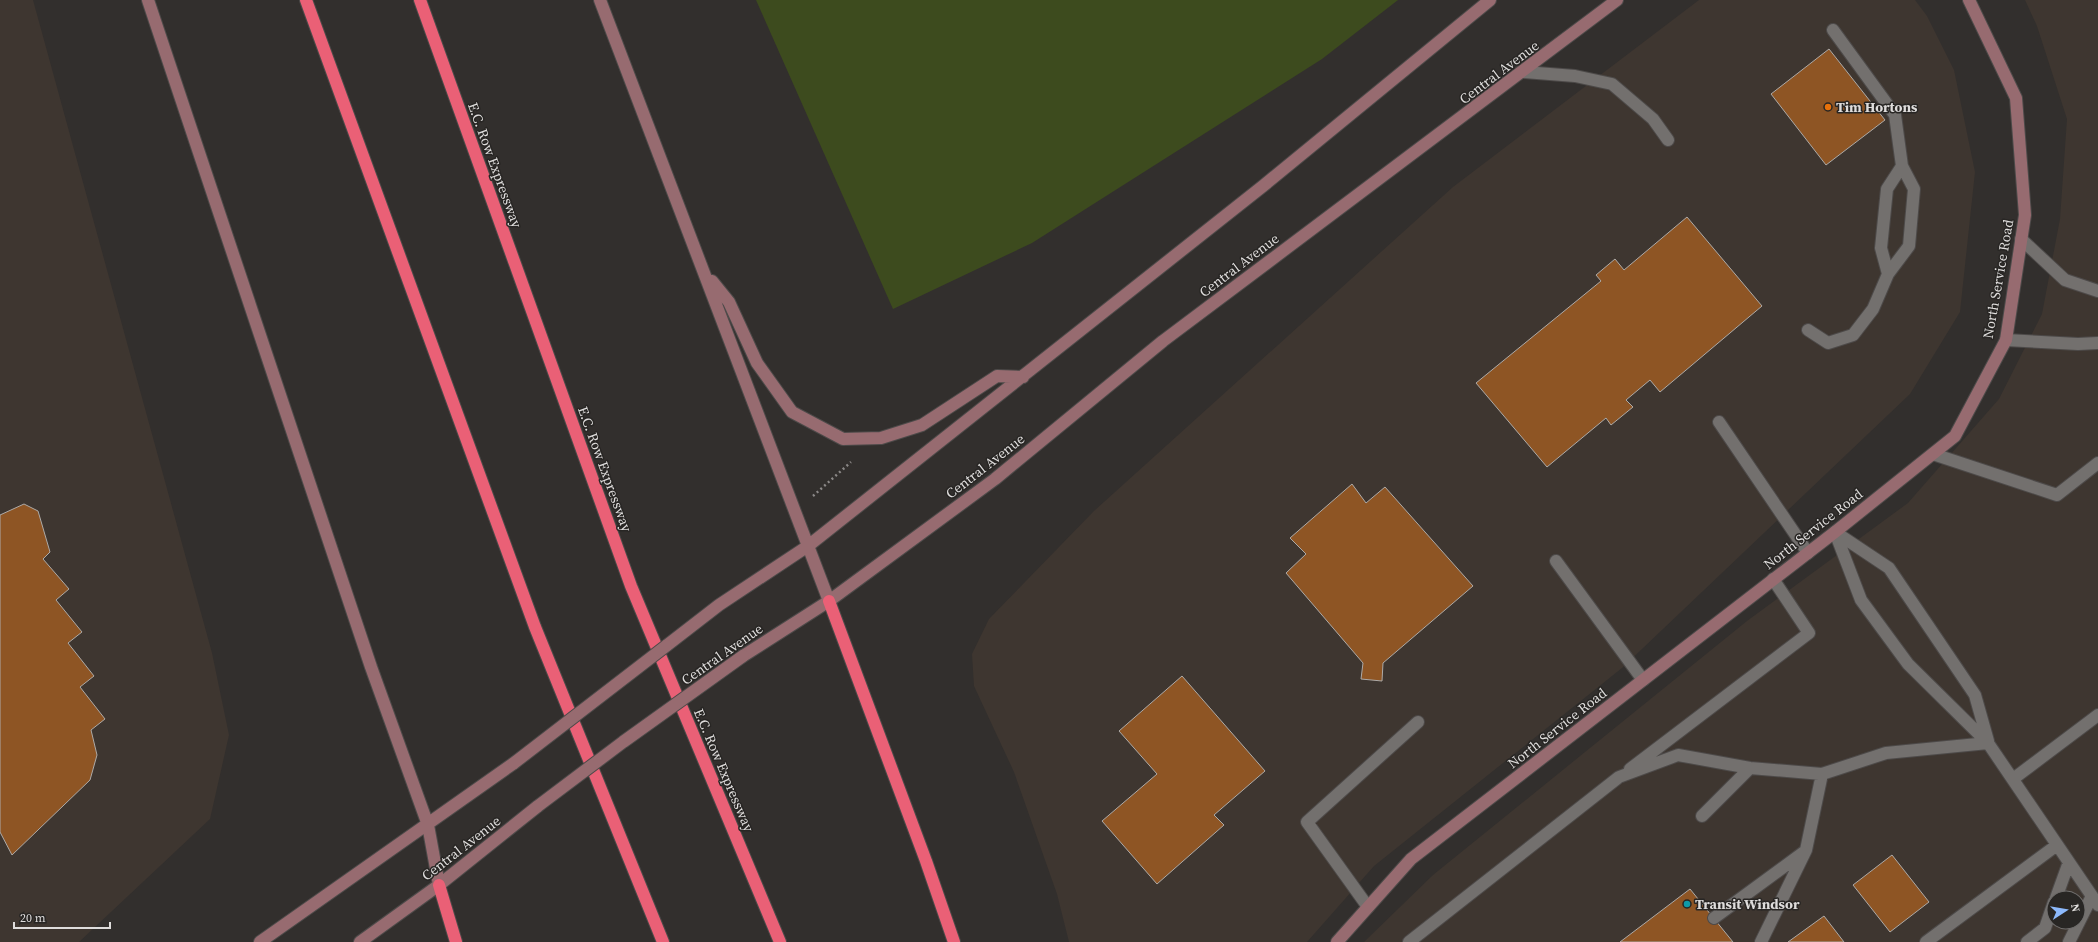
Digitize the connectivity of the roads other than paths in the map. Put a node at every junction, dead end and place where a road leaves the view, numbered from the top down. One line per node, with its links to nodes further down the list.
1 (148, 0): 38 (street)
2 (306, 0): 51 (highway)
3 (420, 0): 52 (highway, E.C. Row Expressway)
4 (600, 0): 13 (street)
5 (1490, 0): 19 (street)
6 (1617, 0): 9 (street, Central Avenue)
7 (1969, 0): 12 (street, North Service Road)
8 (1833, 30): 11 (lane)
9 (1524, 72): 10 (lane); 28 (street, Central Avenue)
10 (1668, 140)
11 (1902, 166): 14 (lane); 14 (lane)
12 (2021, 239): 15 (lane); 17 (street, North Service Road)
13 (704, 270): 19 (street); 24 (street)
14 (1888, 274): 16 (lane)
15 (2098, 291)
16 (1808, 330)
17 (2006, 340): 18 (lane); 21 (street, North Service Road)
18 (2098, 343)
19 (1023, 377): 24 (street)
20 (1719, 422): 25 (lane)
21 (1933, 454): 22 (lane); 23 (street, North Service Road)
22 (2098, 463)
23 (1835, 532): 25 (street, North Service Road); 32 (lane); 32 (lane)
24 (808, 546): 28 (street); 38 (street, bridge)
25 (1808, 553): 27 (street, North Service Road)
26 (1556, 561): 29 (lane)
27 (1773, 579): 29 (street, North Service Road); 35 (lane)
28 (829, 601): 42 (street, Central Avenue, bridge); 53 (highway)
29 (1643, 680): 45 (street, North Service Road)
30 (2098, 715): 36 (lane)
31 (1418, 722): 45 (lane)
32 (1988, 743): 34 (lane); 36 (lane)
33 (1750, 768): 34 (lane); 35 (lane); 37 (lane)
34 (1822, 774): 40 (lane)
35 (1619, 777): 55 (lane)
36 (2013, 780): 39 (lane)
37 (1702, 816)
38 (428, 825): 42 (street); 48 (street)
39 (2057, 845): 41 (lane); 57 (lane)
40 (1806, 850): 46 (lane); 56 (lane)
41 (2068, 862): 43 (lane); 44 (lane)
42 (438, 885): 49 (street, Central Avenue); 50 (highway)
43 (2059, 890)
44 (2095, 901): 59 (lane)
45 (1368, 907): 54 (street, North Service Road)
46 (1714, 918)
47 (2046, 925): 58 (lane)
48 (260, 942)
49 (360, 942)
50 (456, 942)
51 (663, 942)
52 (780, 942)
53 (954, 942)
54 (1337, 942)
55 (1409, 942)
56 (1761, 942)
57 (1926, 942)
58 (2027, 942)
59 (2069, 942)

